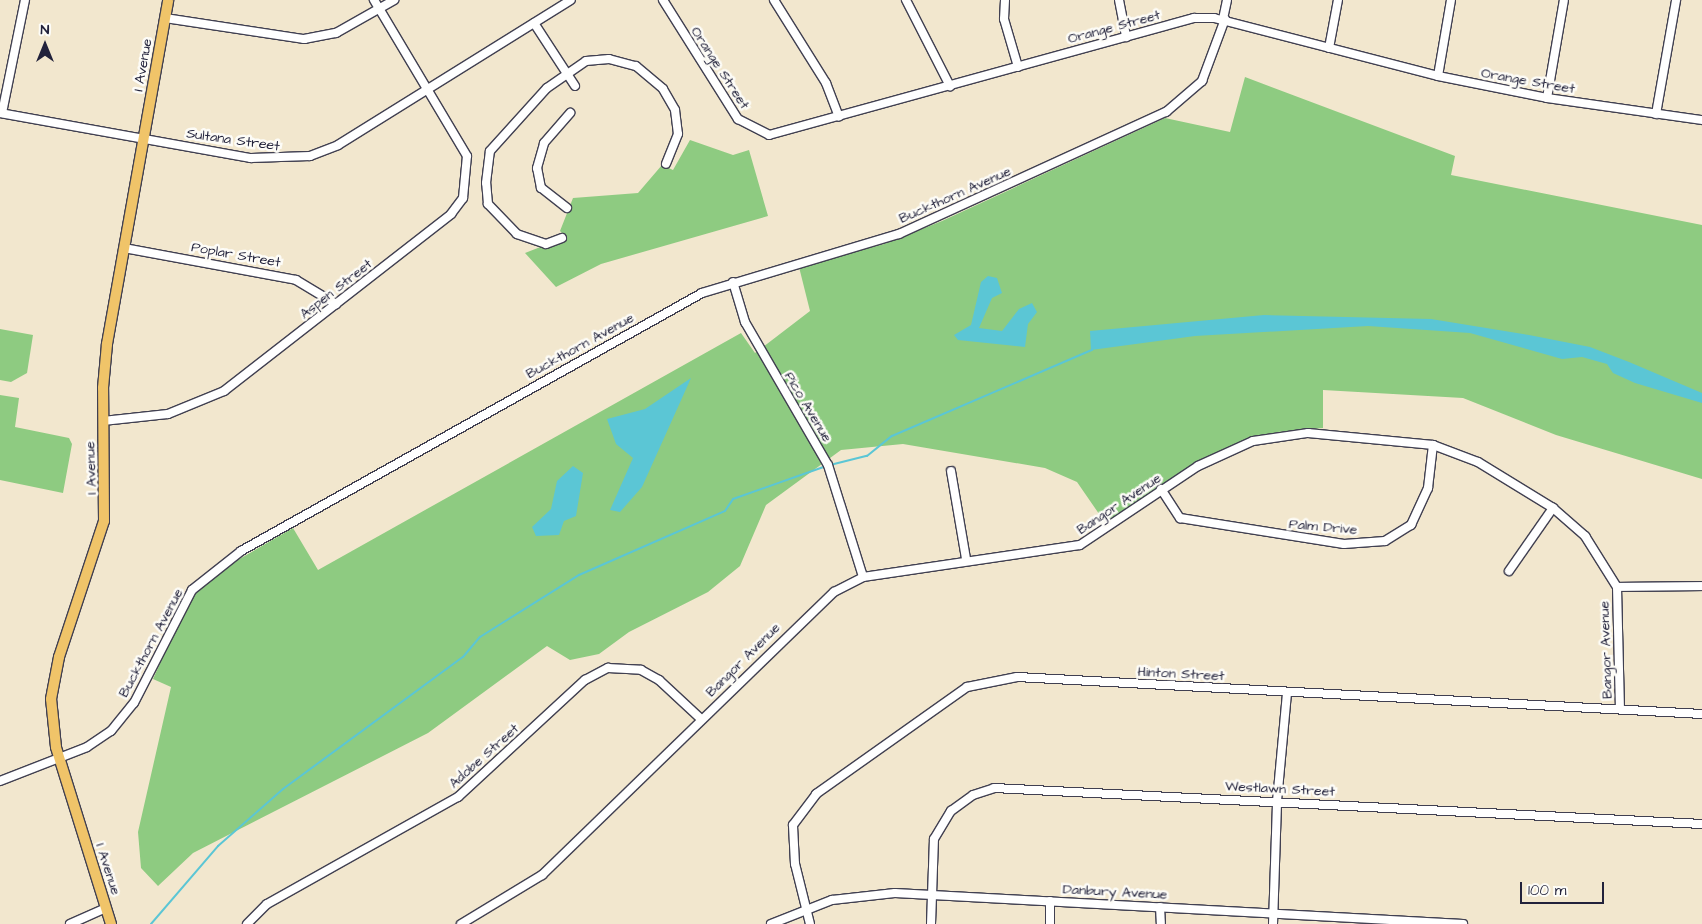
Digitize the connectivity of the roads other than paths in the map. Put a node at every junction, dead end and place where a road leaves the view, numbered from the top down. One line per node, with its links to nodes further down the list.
1 (25, 0): 29 (street)
2 (168, 0): 17 (main road, I Avenue)
3 (374, 0): 16 (street, Aspen Street)
4 (394, 0): 16 (street)
5 (571, 0): 19 (street, Sultana Street)
6 (663, 0): 32 (street, Orange Street)
7 (774, 0): 32 (street)
8 (906, 0): 26 (street)
9 (1005, 0): 22 (street)
10 (1119, 0): 20 (street)
11 (1227, 0): 18 (street, Buckthorn Avenue)
12 (1338, 0): 21 (street)
13 (1452, 0): 24 (street)
14 (1564, 0): 28 (street)
15 (1676, 0): 31 (street)
16 (380, 9): 17 (street); 27 (street, Aspen Street)
17 (165, 18): 34 (main road, I Avenue)
18 (1224, 19): 20 (street, Orange Street); 21 (street, Orange Street); 39 (street, Buckthorn Avenue)
19 (534, 23): 23 (street); 27 (street, Sultana Street)
20 (1126, 36): 22 (street, Orange Street)
21 (1330, 48): 24 (street, Orange Street)
22 (1018, 67): 26 (street, Orange Street)
23 (568, 73): 25 (street); 35 (street); 37 (street)
24 (1438, 76): 28 (street, Orange Street)
25 (575, 86)
26 (950, 86): 32 (street, Orange Street)
27 (429, 88): 34 (street, Sultana Street); 40 (street, Aspen Street)
28 (1547, 98): 31 (street, Orange Street)
29 (1, 113): 34 (street, Sultana Street)
30 (570, 113): 36 (street)
31 (1656, 114): 33 (street, Orange Street)
32 (839, 117)
33 (1702, 120)
34 (144, 138): 38 (main road, I Avenue)
35 (666, 164)
36 (568, 208)
37 (562, 238)
38 (124, 248): 40 (street, Poplar Street); 41 (main road, I Avenue)
39 (733, 282): 48 (street, Pico Avenue); 55 (street, Buckthorn Avenue)
40 (336, 304): 41 (street, Aspen Street)
41 (104, 421): 55 (main road, I Avenue)
42 (1433, 445): 44 (street, Bangor Avenue); 44 (street, Palm Drive); 45 (street, Bangor Avenue)
43 (951, 471): 46 (street)
44 (1161, 489): 46 (street, Bangor Avenue)
45 (1552, 508): 47 (street); 50 (street, Bangor Avenue)
46 (966, 559): 48 (street, Bangor Avenue)
47 (1509, 571)
48 (863, 577): 54 (street, Bangor Avenue)
49 (1702, 586): 50 (street)
50 (1617, 587): 52 (street, Bangor Avenue)
51 (1287, 692): 52 (street, Hinton Street); 57 (street); 63 (street, Hinton Street)
52 (1620, 709): 53 (street, Hinton Street)
53 (1702, 714)
54 (701, 720): 68 (street, Adobe Street); 69 (street, Bangor Avenue)
55 (60, 759): 56 (street, Buckthorn Avenue); 62 (main road, I Avenue)
56 (0, 781)
57 (1276, 801): 58 (street, Westlawn Street); 59 (street, Westlawn Street); 64 (street)
58 (1702, 824)
59 (929, 895): 60 (street, Danbury Avenue); 63 (street, Danbury Avenue); 72 (street, Westlawn Street)
60 (1050, 901): 61 (street, Danbury Avenue); 73 (street)
61 (1160, 907): 64 (street, Danbury Avenue); 74 (street)
62 (106, 908): 66 (street); 67 (main road, I Avenue)
63 (805, 908): 70 (street, Danbury Avenue); 71 (street, Hinton Street)
64 (1273, 913): 65 (street, Danbury Avenue); 75 (street)
65 (1385, 922): 76 (street, Danbury Avenue)
66 (70, 924)
67 (111, 924)
68 (247, 924)
69 (461, 924)
70 (771, 924)
71 (810, 924)
72 (931, 924)
73 (1050, 924)
74 (1161, 924)
75 (1273, 924)
76 (1463, 924)

